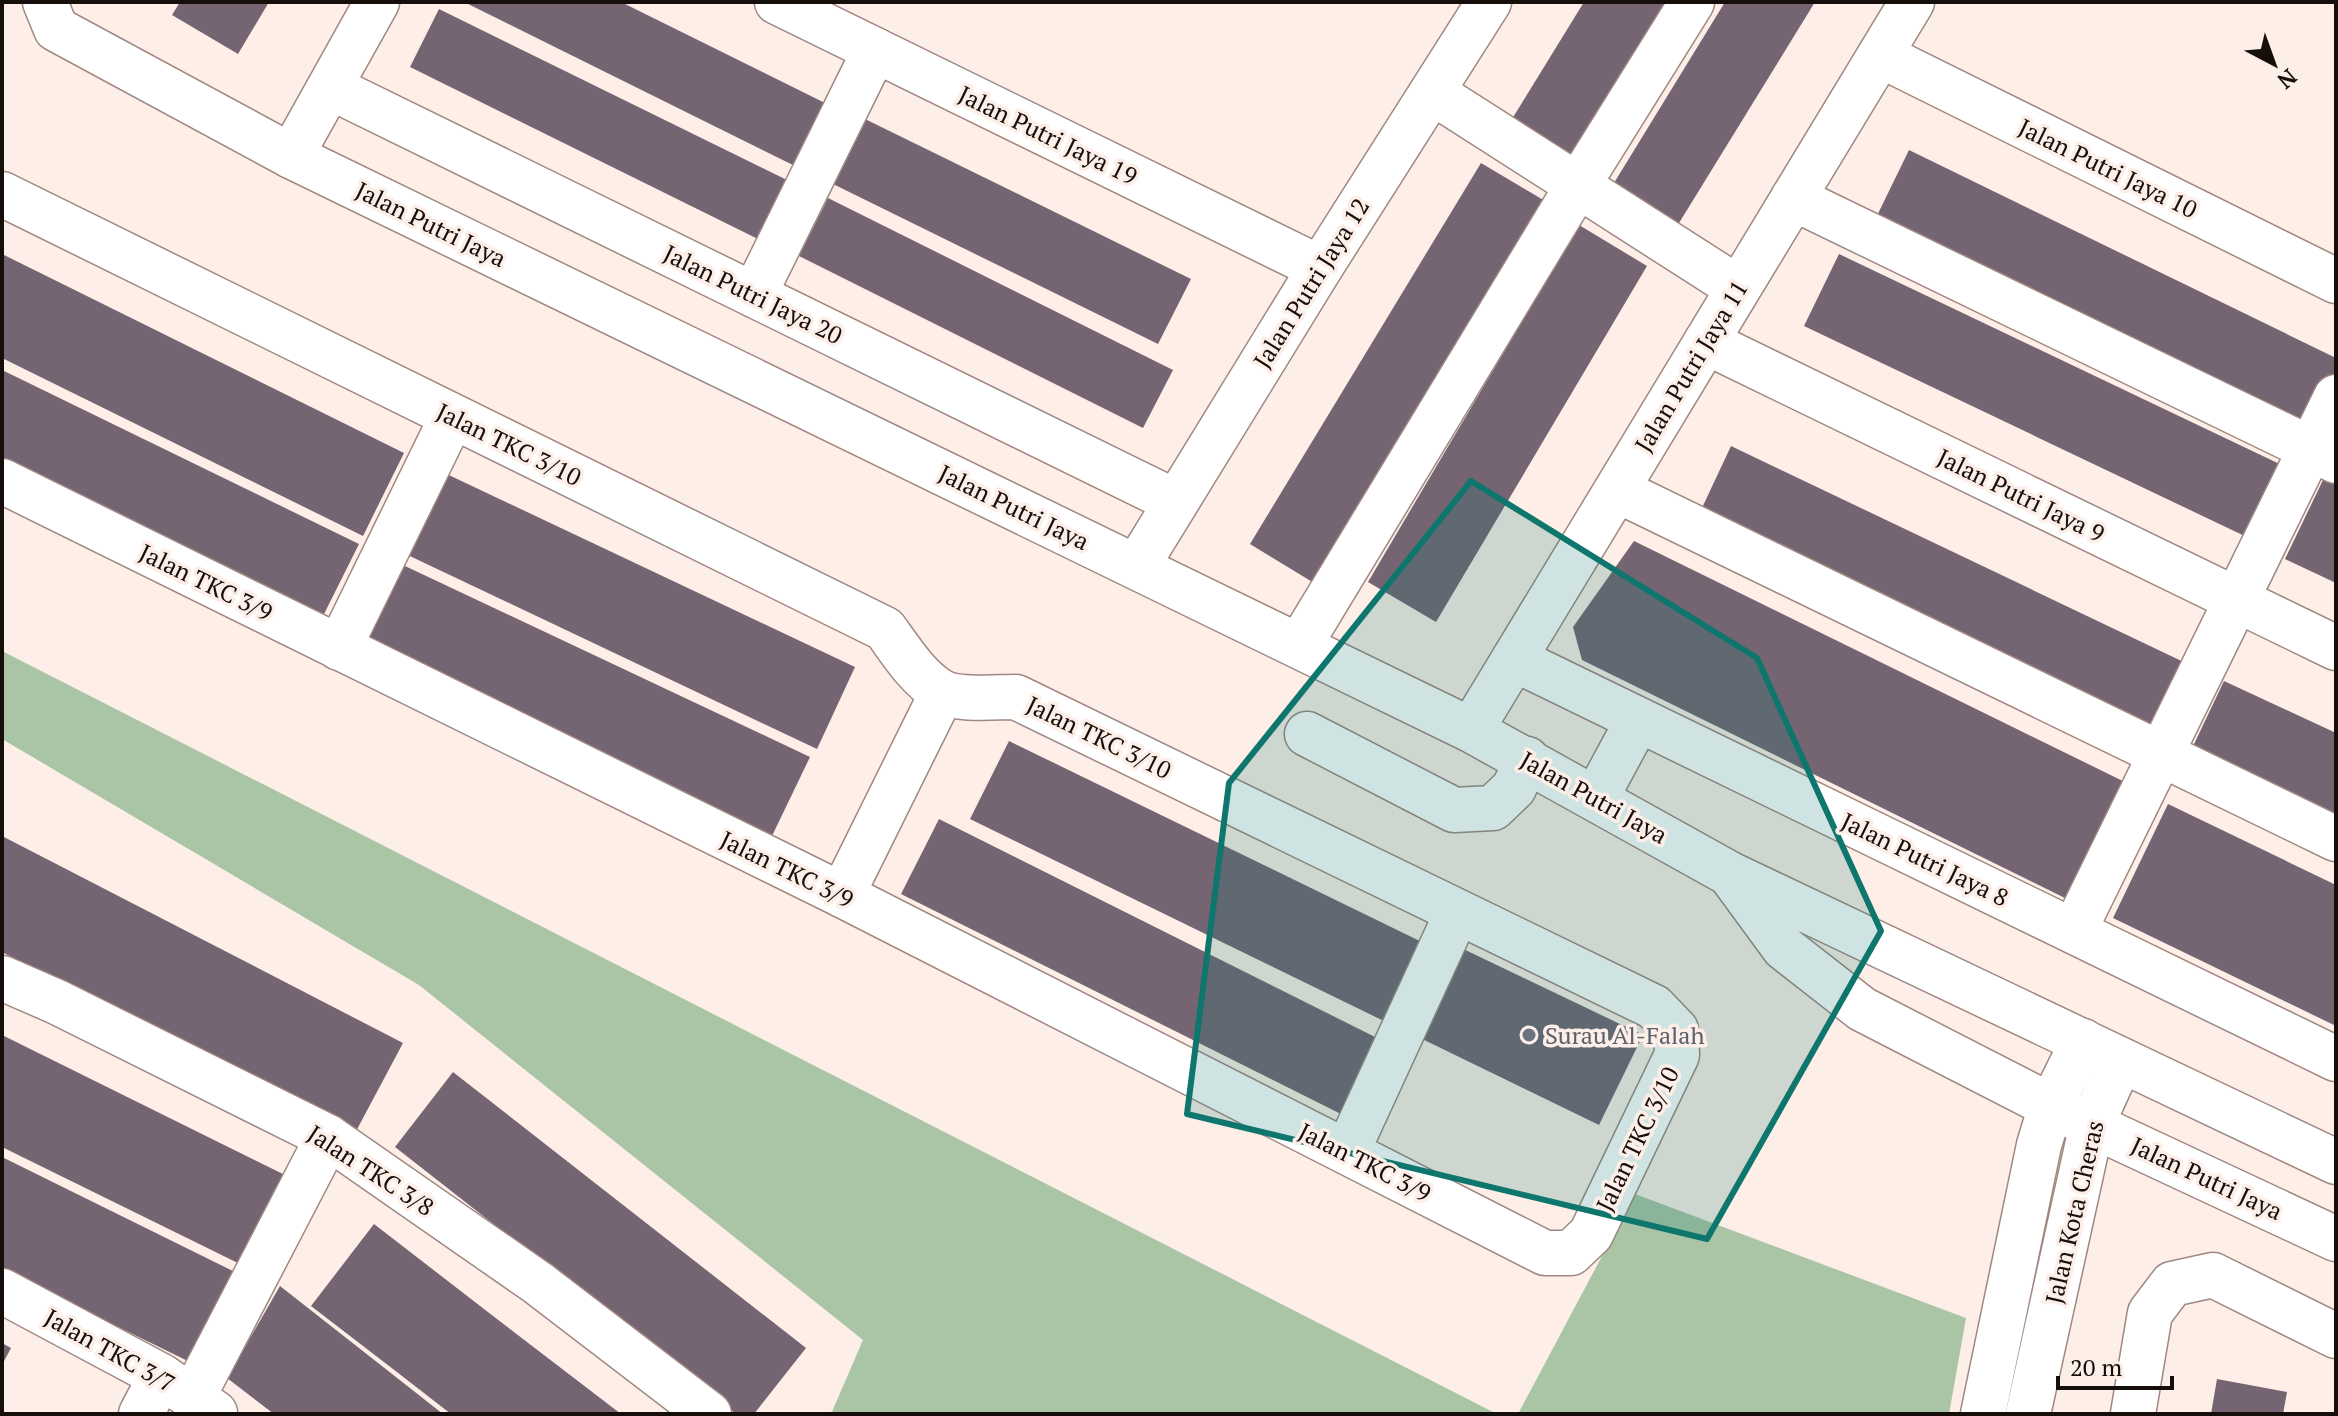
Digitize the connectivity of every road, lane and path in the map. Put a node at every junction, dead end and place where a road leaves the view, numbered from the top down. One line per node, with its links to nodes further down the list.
1 (45, 2): 11 (street, Jalan Putri Jaya)
2 (377, 2): 9 (street)
3 (777, 2): 7 (street, Jalan Putri Jaya 19)
4 (1489, 2): 10 (street, Jalan Putri Jaya 12)
5 (1692, 2): 12 (street)
6 (1912, 2): 8 (street, Jalan Putri Jaya 11)
7 (875, 50): 15 (street, Jalan Putri Jaya 19); 18 (street)
8 (1880, 55): 14 (street, Jalan Putri Jaya 11); 16 (street, Jalan Putri Jaya 10)
9 (330, 87): 11 (street); 18 (street, Jalan Putri Jaya 20)
10 (1432, 92): 12 (street); 15 (street, Jalan Putri Jaya 12)
11 (291, 156): 26 (street, Jalan Putri Jaya)
12 (1578, 185): 17 (street); 28 (street)
13 (2, 194): 21 (street, Jalan TKC 3/10)
14 (1793, 198): 17 (street, Jalan Putri Jaya 11); 22 (street)
15 (1320, 268): 25 (street, Jalan Putri Jaya 12)
16 (2336, 281)
17 (1738, 288): 19 (street, Jalan Putri Jaya 11)
18 (754, 295): 25 (street, Jalan Putri Jaya 20)
19 (1706, 342): 24 (street, Jalan Putri Jaya 11); 27 (street, Jalan Putri Jaya 9)
20 (2336, 397): 22 (street)
21 (452, 417): 29 (street); 32 (street, Jalan TKC 3/10)
22 (2323, 455): 27 (street)
23 (2, 481): 29 (street, Jalan TKC 3/9)
24 (1617, 490): 31 (street, Jalan Putri Jaya 11); 36 (street)
25 (1176, 502): 26 (street, Jalan Putri Jaya 12)
26 (1137, 566): 28 (street, Jalan Putri Jaya)
27 (2236, 600): 30 (street, Jalan Putri Jaya 9); 36 (street)
28 (1299, 646): 34 (street, Jalan Putri Jaya)
29 (339, 648): 41 (street, Jalan TKC 3/9)
30 (2336, 648)
31 (1514, 659): 33 (street, Jalan Putri Jaya 8); 34 (street, Jalan Putri Jaya 11)
32 (942, 693): 41 (street); 42 (street, Jalan TKC 3/10)
33 (1638, 720): 38 (street); 43 (street, Jalan Putri Jaya 8)
34 (1471, 730): 37 (street, Jalan Putri Jaya)
35 (1307, 734): 37 (street)
36 (2161, 754): 39 (street); 43 (street)
37 (1527, 759): 38 (street, Jalan Putri Jaya)
38 (1596, 798): 40 (street, Jalan Putri Jaya)
39 (2336, 839)
40 (1730, 874): 45 (street, Jalan Putri Jaya); 48 (street, Jalan Putri Jaya)
41 (842, 895): 50 (street, Jalan TKC 3/9)
42 (1457, 913): 50 (street); 53 (street, Jalan TKC 3/10)
43 (2074, 931): 46 (street, Jalan Putri Jaya 8)
44 (2, 978): 49 (street, Jalan TKC 3/8)
45 (2102, 1050): 47 (street, Jalan Kota Cheras); 48 (street, Jalan Kota Cheras); 51 (street, Jalan Putri Jaya)
46 (2336, 1059)
47 (2092, 1124): 48 (street, Jalan Putri Jaya); 52 (street, Jalan Putri Jaya); 60 (street, Jalan Kota Cheras)
48 (2045, 1126): 59 (street, Jalan Kota Cheras)
49 (328, 1137): 56 (street); 58 (street, Jalan TKC 3/8)
50 (1347, 1152): 53 (street, Jalan TKC 3/9)
51 (2336, 1162)
52 (2336, 1239)
53 (1571, 1253)
54 (2, 1291): 56 (street, Jalan TKC 3/7)
55 (2336, 1336): 61 (street)
56 (190, 1396): 57 (street)
57 (141, 1414)
58 (709, 1414)
59 (1983, 1414)
60 (2028, 1414)
61 (2133, 1414)

